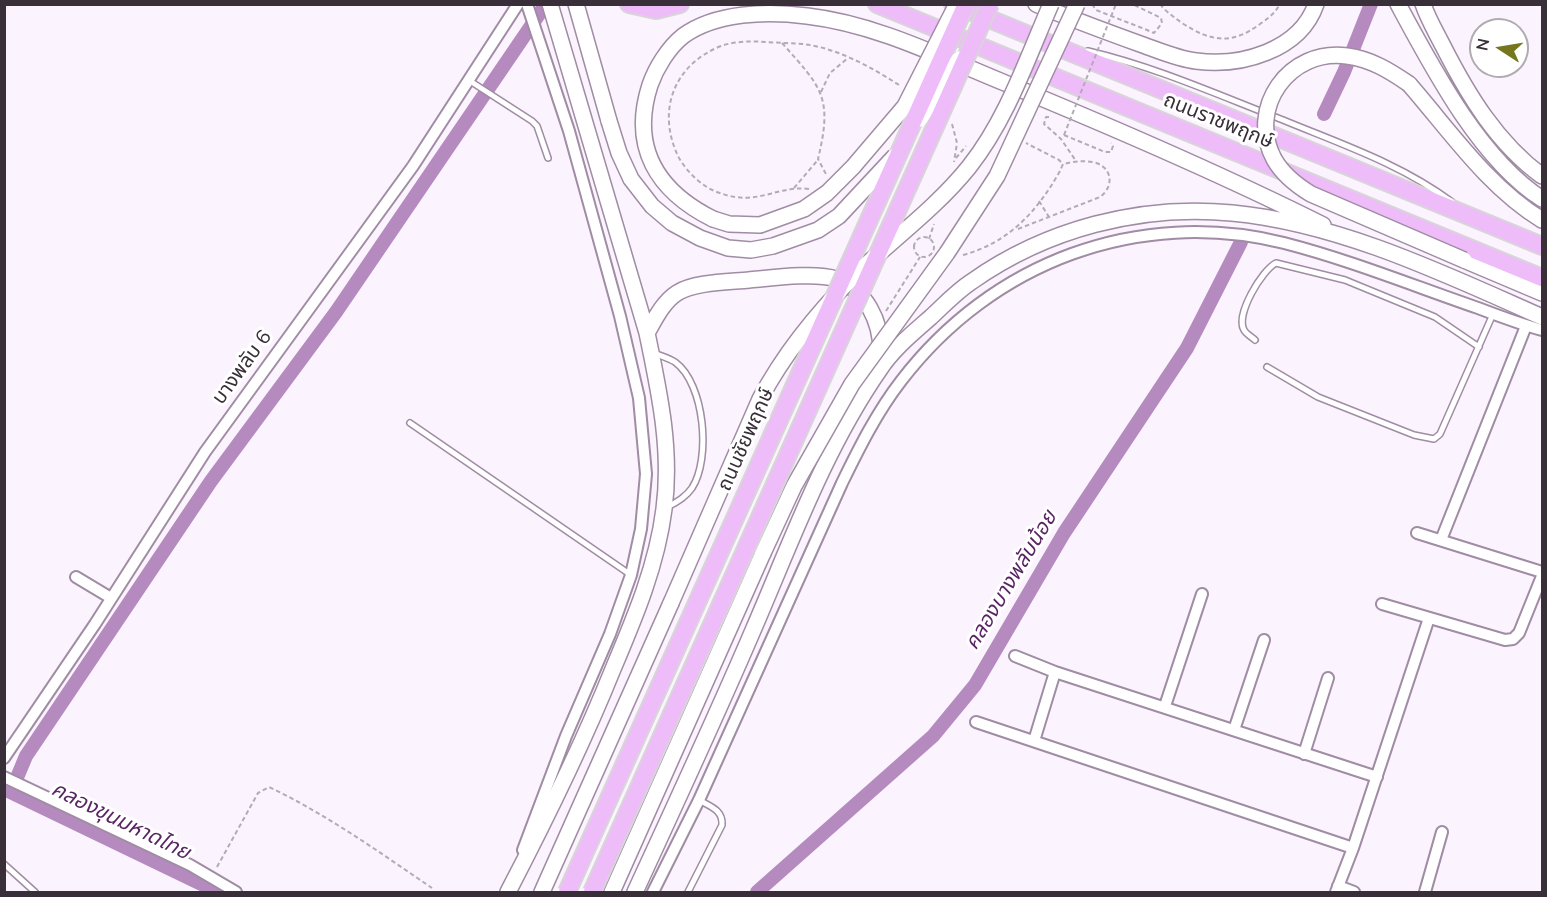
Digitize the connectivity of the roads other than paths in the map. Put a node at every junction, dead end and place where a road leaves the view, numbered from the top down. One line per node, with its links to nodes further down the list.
1 (518, 4): 18 (street, บางพลับ 6)
2 (576, 4): 8 (main road, bridge)
3 (629, 4): 4 (main road)
4 (680, 4)
5 (877, 4): 25 (main road, ถนนราชพฤกษ์)
6 (955, 4): 23 (main road, bridge); 24 (main road, ถนนราชพฤกษ์)
7 (966, 4): 69 (main road, ถนนชัยพฤกษ์, bridge)
8 (985, 4)
9 (990, 4): 70 (main road, bridge)
10 (1036, 4): 13 (main road)
11 (1051, 4): 68 (main road, bridge)
12 (1077, 4): 71 (main road, bridge)
13 (1316, 4)
14 (1398, 4): 21 (main road)
15 (1423, 4): 20 (main road)
16 (528, 7): 42 (street)
17 (551, 8): 31 (main road)
18 (472, 83): 19 (lane); 45 (street, บางพลับ 6)
19 (548, 158)
20 (1542, 176)
21 (1542, 199)
22 (1542, 220): 26 (main road, bridge)
23 (1355, 241): 28 (main road); 35 (main road)
24 (1542, 246)
25 (1542, 278)
26 (1542, 293)
27 (1493, 314): 29 (street); 33 (lane); 60 (street)
28 (1542, 317)
29 (1526, 326): 30 (street); 40 (street)
30 (1542, 330)
31 (646, 333): 34 (main road); 35 (main road)
32 (1255, 340): 33 (lane)
33 (1479, 347): 36 (lane)
34 (651, 352): 38 (main road); 38 (lane)
35 (882, 366): 72 (main road)
36 (1267, 368)
37 (410, 423): 42 (lane)
38 (664, 508): 67 (main road)
39 (1418, 533): 40 (street)
40 (1441, 540): 41 (street)
41 (1542, 574): 47 (street)
42 (631, 575): 67 (street)
43 (76, 577): 45 (street)
44 (1202, 594): 52 (street)
45 (111, 598): 57 (street, บางพลับ 6)
46 (1382, 604): 47 (street)
47 (1429, 618): 59 (street)
48 (1264, 640): 54 (street)
49 (1015, 656): 50 (street)
50 (1055, 672): 52 (street); 55 (street)
51 (1329, 678): 56 (street)
52 (1165, 706): 54 (street)
53 (976, 722): 55 (street)
54 (1234, 730): 56 (street)
55 (1034, 741): 62 (street)
56 (1304, 754): 59 (street)
57 (4, 758)
58 (4, 777): 66 (street)
59 (1377, 777): 62 (street)
60 (699, 800): 73 (street); 74 (lane)
61 (1442, 832): 76 (street)
62 (1353, 848): 64 (street)
63 (4, 864): 65 (lane)
64 (1337, 889): 75 (street)
65 (35, 892)
66 (236, 892)
67 (508, 892)
68 (542, 892)
69 (567, 892)
70 (592, 892)
71 (612, 892)
72 (635, 892)
73 (653, 892)
74 (688, 892)
75 (1354, 892)
76 (1425, 892)

